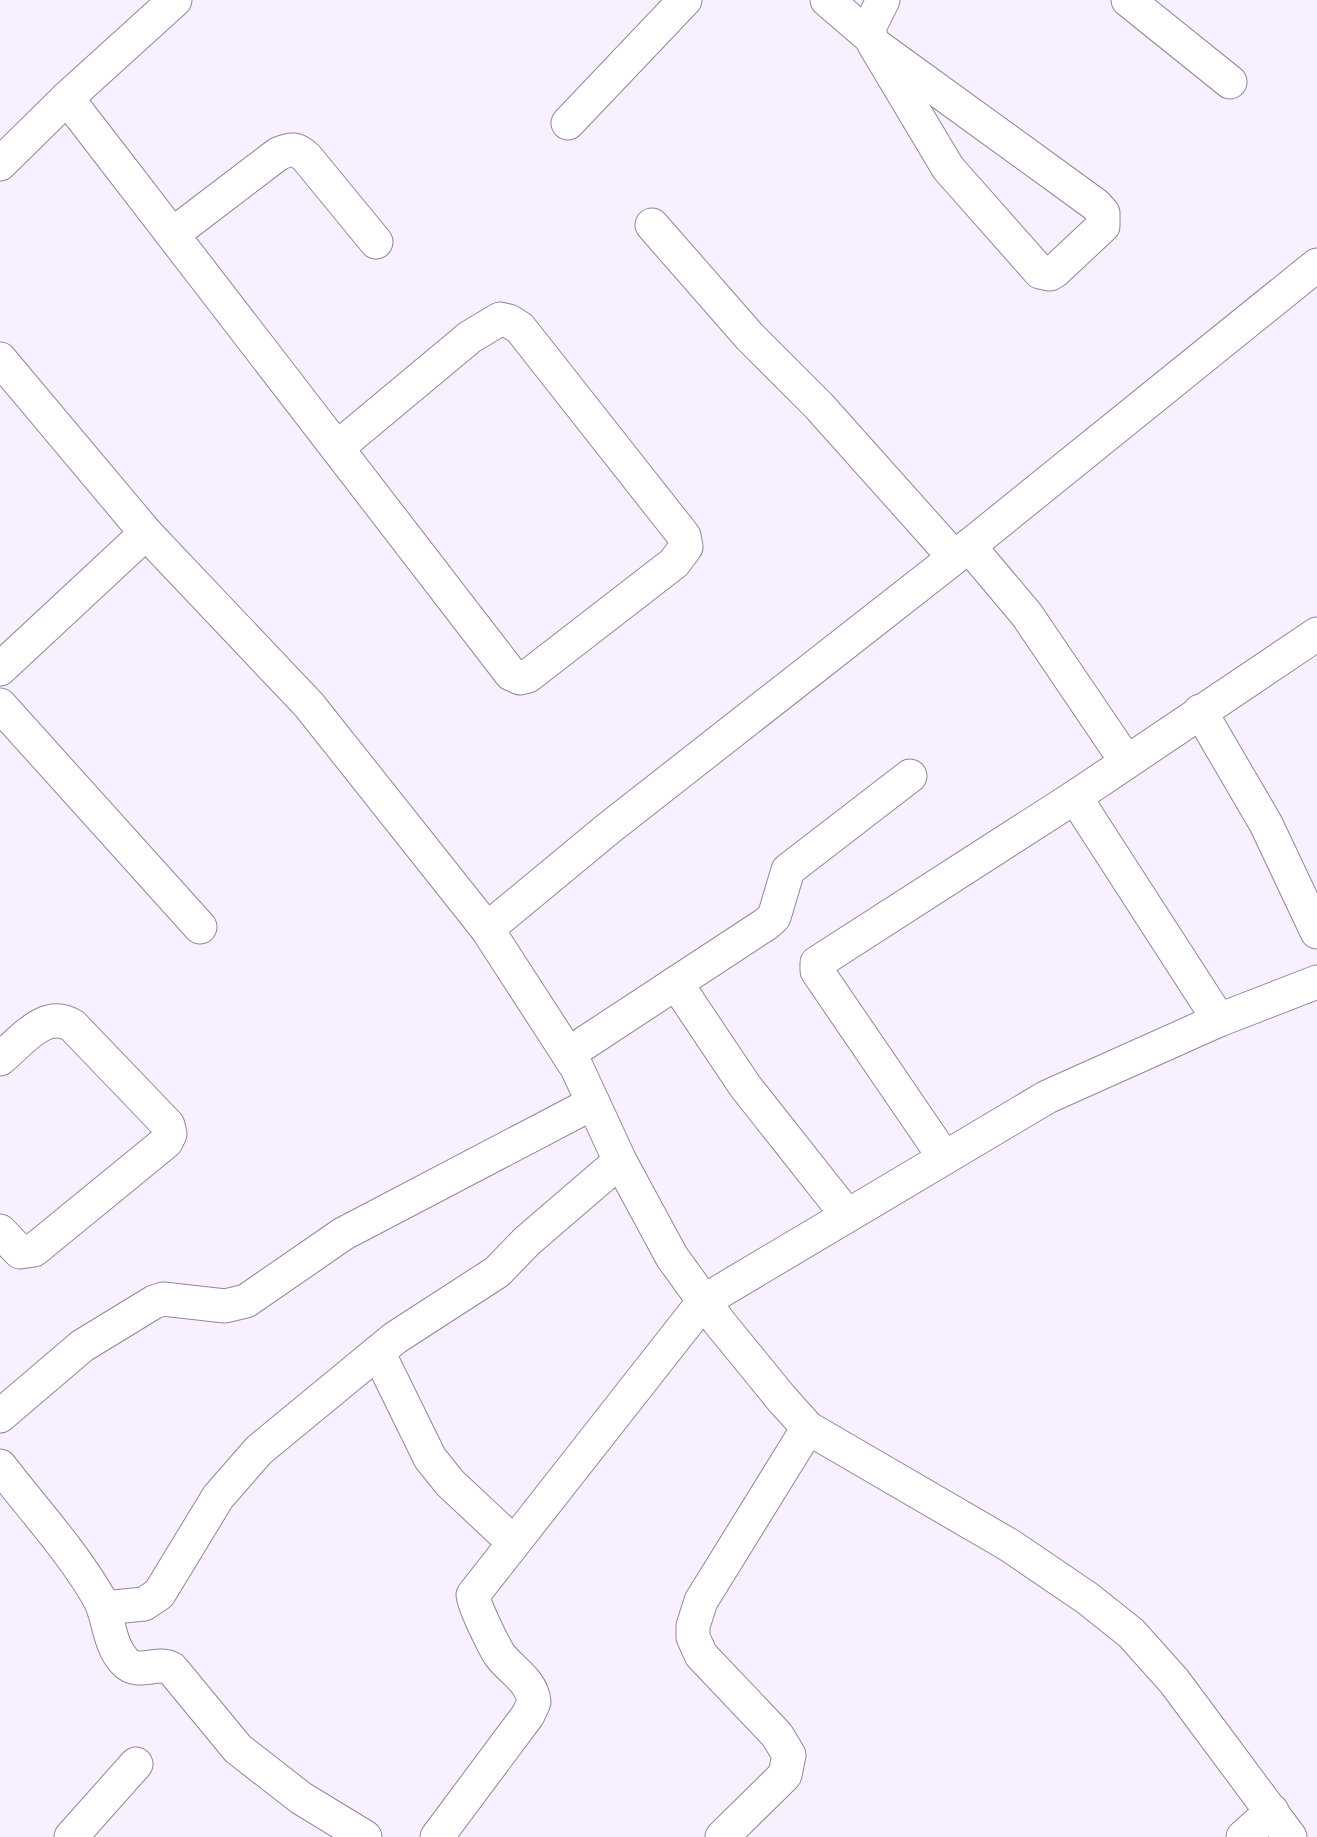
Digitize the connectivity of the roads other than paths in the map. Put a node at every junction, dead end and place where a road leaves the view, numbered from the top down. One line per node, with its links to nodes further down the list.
1 (175, 0): 8 (street)
2 (685, 0): 9 (street)
3 (827, 0): 6 (street)
4 (883, 0): 6 (street)
5 (1128, 0): 7 (street)
6 (871, 40): 6 (street)
7 (1230, 82)
8 (67, 98): 10 (street); 12 (street)
9 (568, 123)
10 (0, 165)
11 (652, 225): 18 (street)
12 (173, 234): 13 (street); 16 (street)
13 (376, 242)
14 (1317, 265): 18 (street)
15 (0, 359): 17 (street)
16 (338, 447): 16 (street)
17 (146, 533): 20 (street); 27 (street)
18 (962, 551): 23 (street); 27 (street)
19 (1317, 636): 22 (street)
20 (0, 669)
21 (0, 705): 26 (street)
22 (1200, 711): 23 (street); 28 (street)
23 (1125, 761): 25 (street)
24 (910, 776): 30 (street)
25 (1075, 797): 31 (street); 35 (street)
26 (200, 927)
27 (488, 929): 32 (street)
28 (1317, 932)
29 (1317, 982): 31 (street)
30 (676, 983): 32 (street); 37 (street)
31 (1219, 1020): 35 (street)
32 (568, 1054): 34 (street)
33 (0, 1059): 38 (street)
34 (593, 1103): 36 (street); 41 (street)
35 (944, 1157): 37 (street)
36 (620, 1161): 39 (street); 40 (street)
37 (848, 1215): 39 (street)
38 (0, 1231)
39 (704, 1301): 42 (street); 44 (street)
40 (378, 1352): 44 (street); 45 (street)
41 (0, 1416)
42 (808, 1428): 47 (street); 51 (street)
43 (0, 1466): 45 (street)
44 (513, 1542): 50 (street)
45 (104, 1608): 49 (street)
46 (136, 1764): 48 (street)
47 (1281, 1824): 52 (street)
48 (71, 1837)
49 (365, 1837)
50 (436, 1837)
51 (722, 1837)
52 (1244, 1837)

